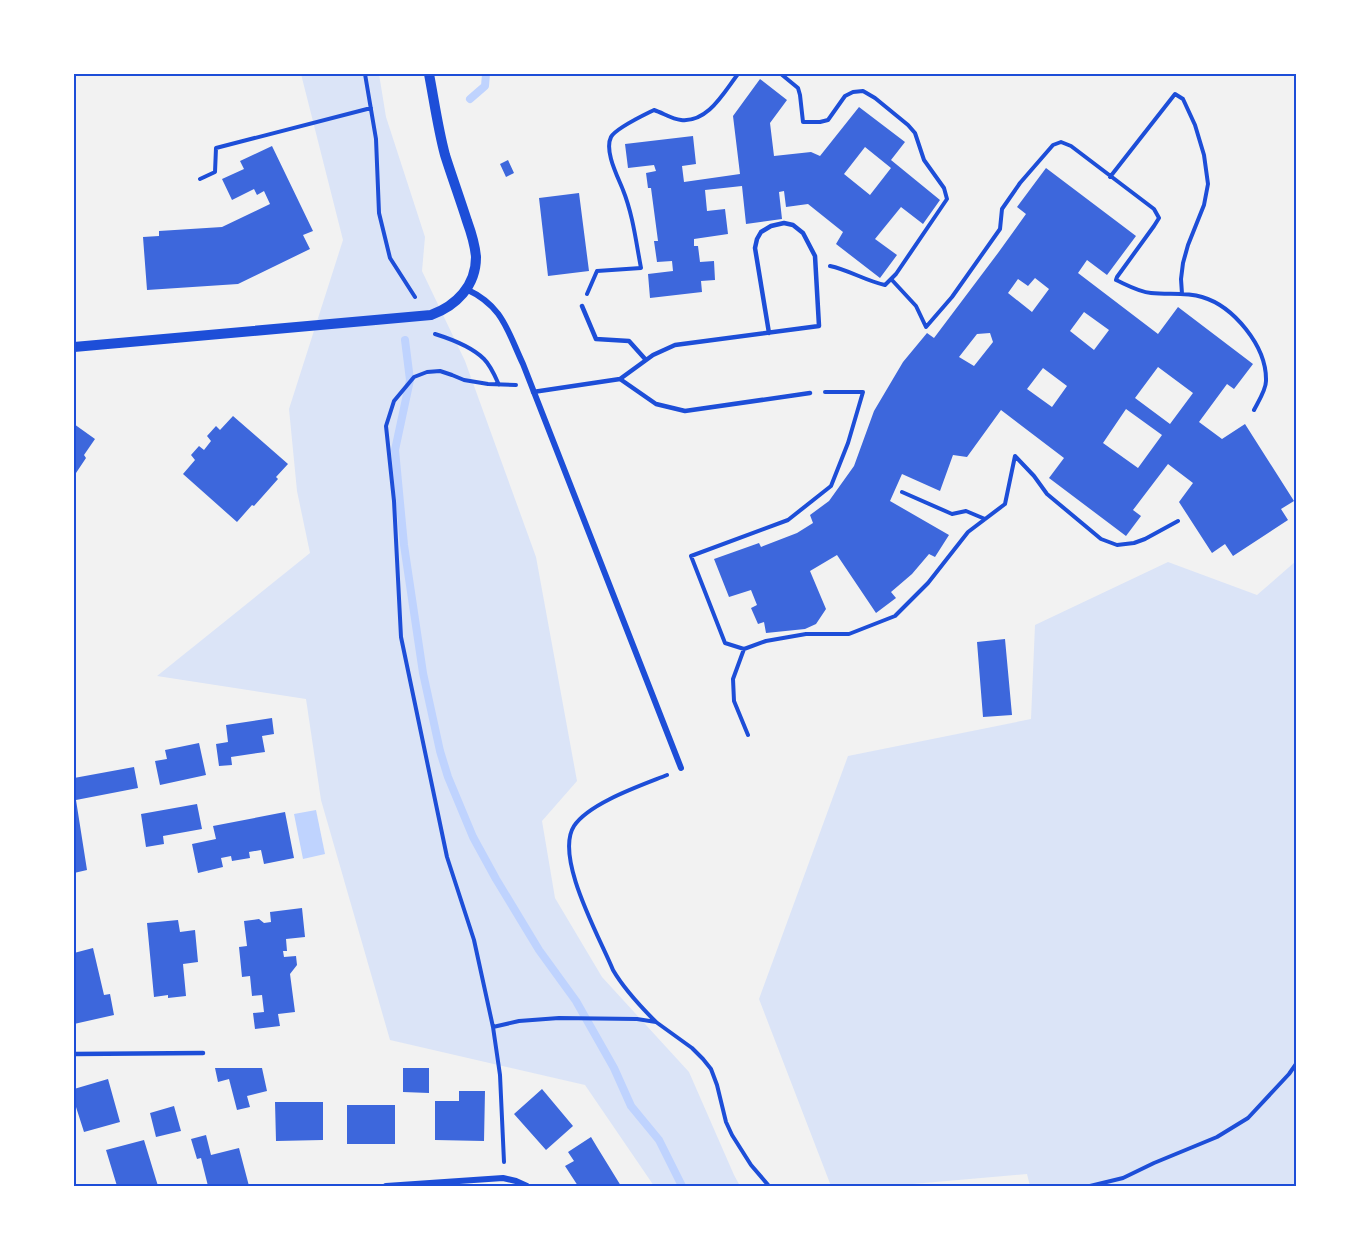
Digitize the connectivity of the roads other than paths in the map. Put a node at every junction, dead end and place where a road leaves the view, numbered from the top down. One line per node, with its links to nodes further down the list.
1 (429, 74): 2 (street)
2 (466, 289): 5 (street); 8 (street)
3 (582, 306): 6 (lane)
4 (769, 333): 4 (lane); 6 (lane)
5 (74, 347)
6 (646, 360): 7 (lane)
7 (620, 379): 8 (lane); 9 (lane)
8 (533, 392): 10 (street)
9 (810, 393)
10 (681, 768)
11 (203, 1053): 12 (lane)
12 (74, 1054)
13 (386, 1186): 14 (street)
14 (527, 1186)

